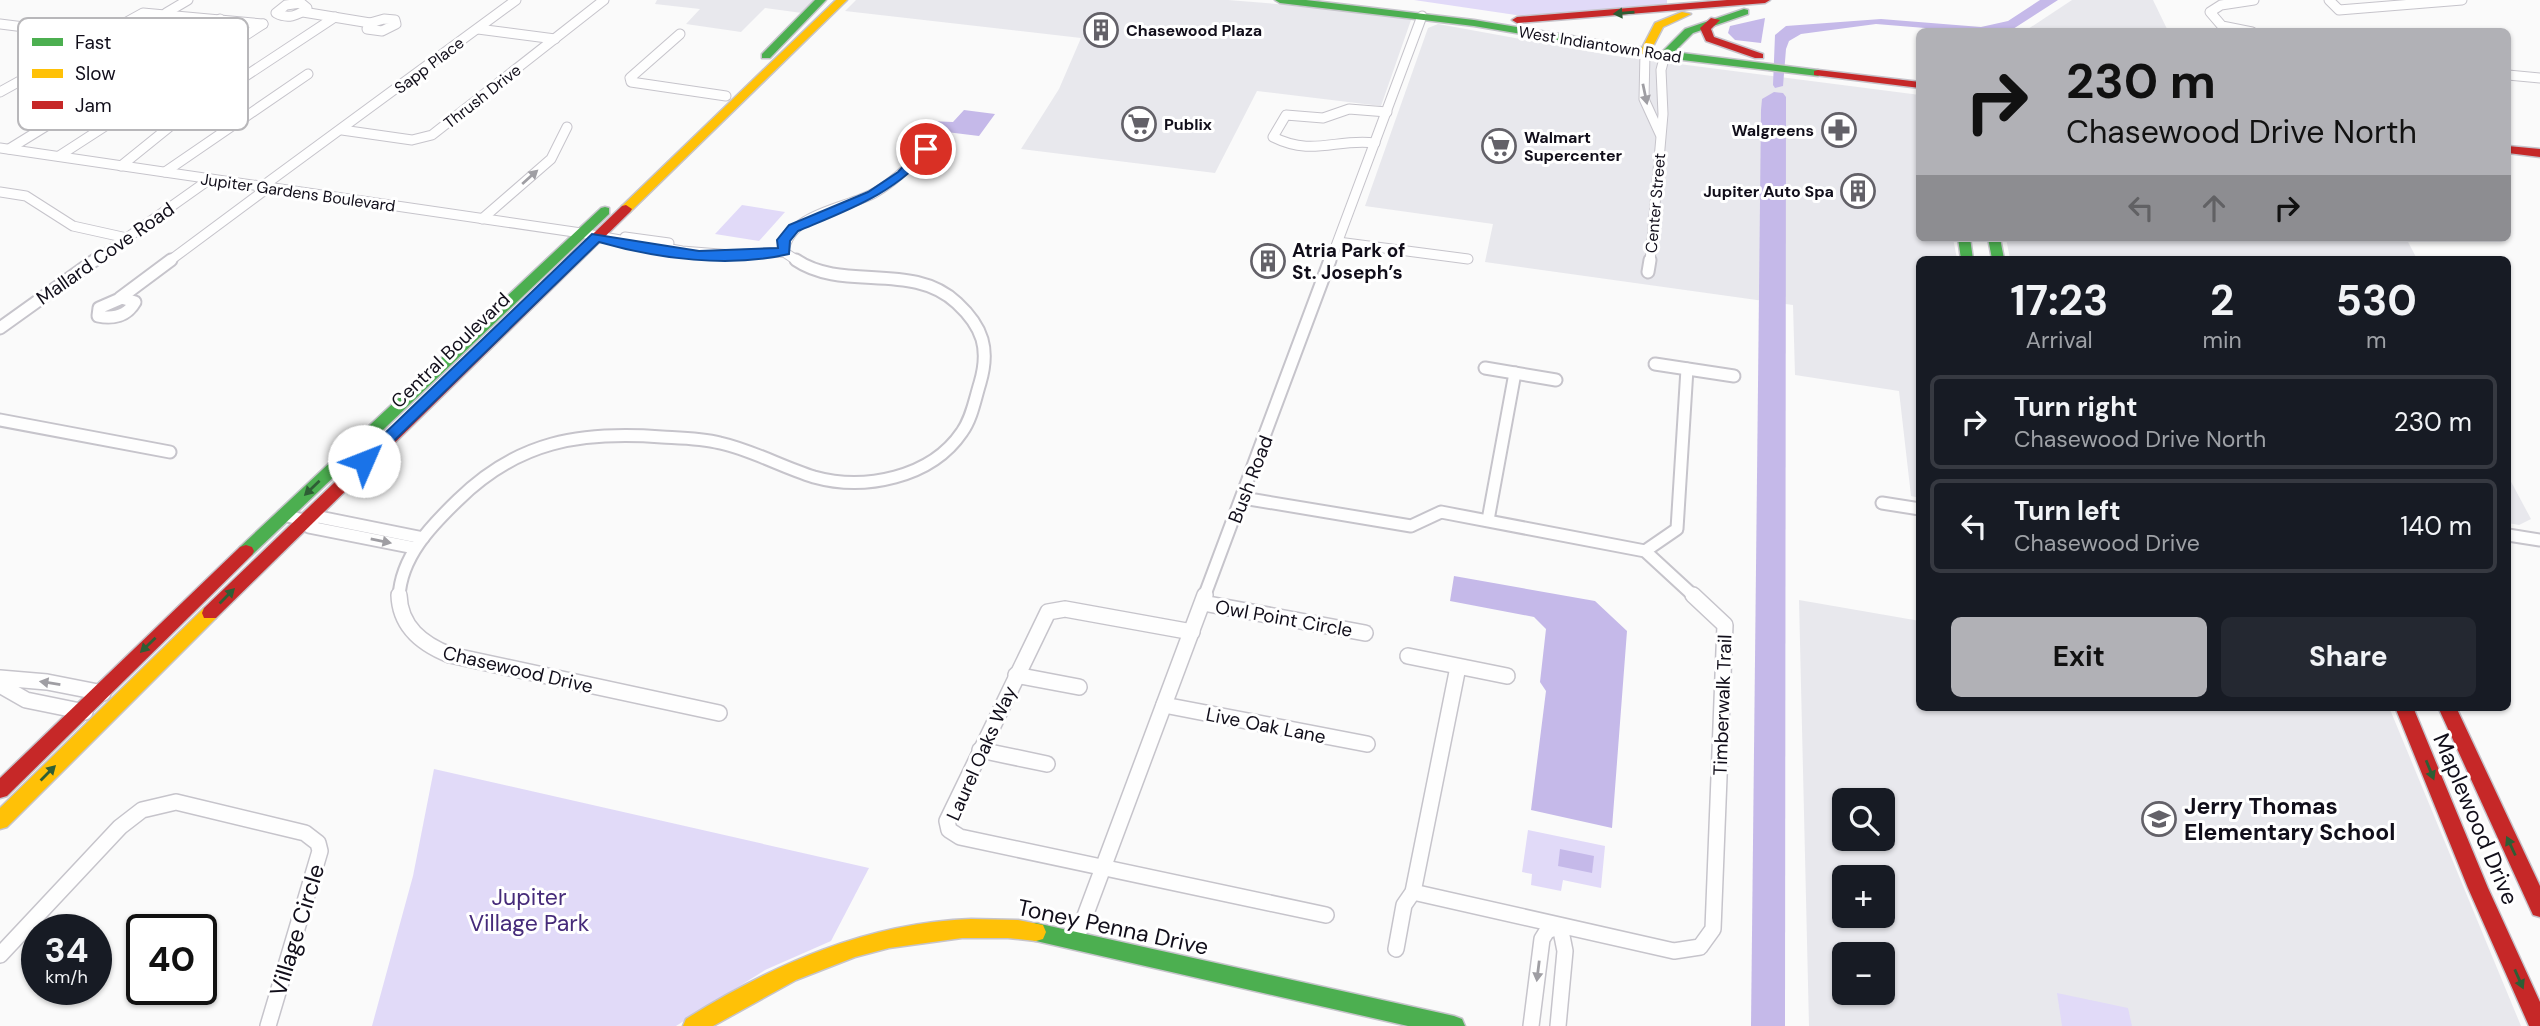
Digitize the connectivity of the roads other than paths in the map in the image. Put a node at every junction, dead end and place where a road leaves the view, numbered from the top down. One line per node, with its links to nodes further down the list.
1 (188, 0): 16 (street)
2 (516, 0): 29 (street, Sapp Place)
3 (604, 0): 33 (street, Thrush Drive)
4 (821, 0): 30 (street, Central Boulevard)
5 (842, 0): 38 (street, Central Boulevard)
6 (1280, 0): 17 (street, West Indiantown Road)
7 (1388, 0): 21 (street, West Indiantown Road)
8 (1775, 0): 22 (street)
9 (2254, 0): 28 (street)
10 (2329, 0): 11 (street)
11 (2462, 0)
12 (1759, 1): 13 (street); 34 (street)
13 (1670, 5): 21 (street, one-way to 21)
14 (303, 12): 18 (street)
15 (143, 13): 16 (street); 19 (street)
16 (166, 13): 20 (street)
17 (1422, 16): 34 (street, West Indiantown Road); 48 (street, Bush Road)
18 (335, 17): 24 (street); 40 (street)
19 (133, 18)
20 (211, 18)
21 (1517, 20): 34 (street, West Indiantown Road)
22 (1715, 20): 35 (street); 36 (street)
23 (248, 22): 26 (street)
24 (370, 23)
25 (0, 24): 27 (street)
26 (263, 24): 31 (street)
27 (18, 26)
28 (2230, 28)
29 (478, 29): 33 (street); 55 (street, Sapp Place)
30 (788, 33): 38 (street); 47 (street, Central Boulevard)
31 (248, 34)
32 (681, 34): 47 (street)
33 (555, 38): 55 (street, Thrush Drive)
34 (1647, 47): 35 (street, West Indiantown Road); 56 (street, Center Street, one-way to 56)
35 (1667, 50): 36 (street, West Indiantown Road); 56 (street, Center Street)
36 (1765, 60): 37 (street, West Indiantown Road)
37 (1793, 65): 39 (street, West Indiantown Road); 45 (street, West Indiantown Road)
38 (769, 71): 47 (street, Central Boulevard)
39 (1916, 73)
40 (248, 74)
41 (308, 74): 49 (street)
42 (2511, 75): 43 (street)
43 (2540, 78)
44 (18, 82): 46 (street)
45 (1916, 84)
46 (0, 92)
47 (728, 103): 71 (street, Central Boulevard); 71 (street, Central Boulevard)
48 (1387, 112): 59 (street, Bush Road); 59 (street)
49 (248, 115)
50 (567, 127): 70 (street, one-way to 50)
51 (35, 130): 60 (street)
52 (99, 130): 64 (street)
53 (166, 130): 65 (street)
54 (226, 130): 66 (street)
55 (342, 130): 68 (street, Sapp Place)
56 (1660, 134): 76 (street, Center Street)
57 (2511, 136): 58 (street)
58 (2540, 139)
59 (1375, 143): 73 (street, Bush Road)
60 (5, 148): 64 (street, Jupiter Gardens Boulevard)
61 (926, 149): 74 (street)
62 (2511, 150): 63 (street)
63 (2540, 153)
64 (59, 156): 65 (street, Jupiter Gardens Boulevard)
65 (121, 166): 66 (street, Jupiter Gardens Boulevard)
66 (165, 172): 67 (street, Jupiter Gardens Boulevard)
67 (211, 179): 68 (street, Jupiter Gardens Boulevard); 72 (street, Mallard Cove Road)
68 (269, 187): 70 (street, Jupiter Gardens Boulevard); 77 (street)
69 (0, 192): 72 (street)
70 (482, 219): 71 (street, Jupiter Gardens Boulevard)
71 (589, 235): 74 (street, Jupiter Gardens Boulevard); 90 (street, Central Boulevard, one-way to 90); 91 (street, Central Boulevard)
72 (127, 238): 78 (street, Mallard Cove Road)
73 (1338, 242): 75 (street); 87 (street, Bush Road)
74 (784, 248): 95 (street, Chasewood Drive)
75 (1468, 259)
76 (1648, 272)
77 (120, 298)
78 (0, 328)
79 (1655, 364): 81 (street)
80 (1485, 368): 82 (street)
81 (1687, 369): 83 (street); 96 (street)
82 (1515, 373): 84 (street); 92 (street)
83 (1734, 376)
84 (1556, 380)
85 (0, 420): 86 (street)
86 (170, 452)
87 (1243, 498): 92 (street); 97 (street, Bush Road)
88 (1882, 503): 89 (street)
89 (1916, 508)
90 (283, 515): 91 (street); 107 (street, Central Boulevard, one-way to 107)
91 (304, 520): 95 (street); 108 (street, Central Boulevard, one-way to 91)
92 (1488, 520): 96 (street)
93 (2511, 535): 94 (street)
94 (2540, 540)
95 (419, 543): 113 (street, Chasewood Drive)
96 (1645, 551): 124 (street, Timberwalk Trail)
97 (1203, 603): 98 (street, Bush Road); 99 (street, Owl Point Circle)
98 (1192, 632): 102 (street, Laurel Oaks Way); 109 (street, Bush Road)
99 (1365, 633)
100 (1408, 656): 101 (street)
101 (1458, 667): 103 (street); 121 (street)
102 (1016, 675): 106 (street); 116 (street, Laurel Oaks Way)
103 (1507, 676)
104 (0, 678): 107 (street, one-way to 104)
105 (0, 684): 110 (street)
106 (1079, 687)
107 (99, 692): 108 (street); 110 (street, Central Boulevard)
108 (124, 698): 114 (street, Central Boulevard)
109 (1164, 705): 115 (street, Live Oak Lane); 120 (street, Bush Road)
110 (80, 710): 114 (street); 118 (street, Central Boulevard)
111 (2406, 711): 133 (street, Maplewood Drive, one-way to 133)
112 (2449, 711): 122 (street, Maplewood Drive, one-way to 112)
113 (719, 713)
114 (106, 716): 119 (street, Central Boulevard, one-way to 114)
115 (1367, 744)
116 (980, 750): 117 (street); 120 (street, Laurel Oaks Way)
117 (1046, 764)
118 (0, 790)
119 (0, 821)
120 (1103, 868): 123 (street, Laurel Oaks Way); 125 (street, Bush Road)
121 (1413, 892): 124 (street, Timberwalk Trail); 126 (street)
122 (2540, 908)
123 (1326, 915)
124 (1560, 926): 131 (street, one-way to 131); 132 (street)
125 (1076, 940): 129 (street, Toney Penna Drive); 130 (street, Toney Penna Drive)
126 (1396, 949)
127 (0, 955): 128 (street, Village Circle)
128 (268, 1026)
129 (694, 1026)
130 (1454, 1026)
131 (1531, 1026)
132 (1558, 1026)
133 (2540, 1026)

